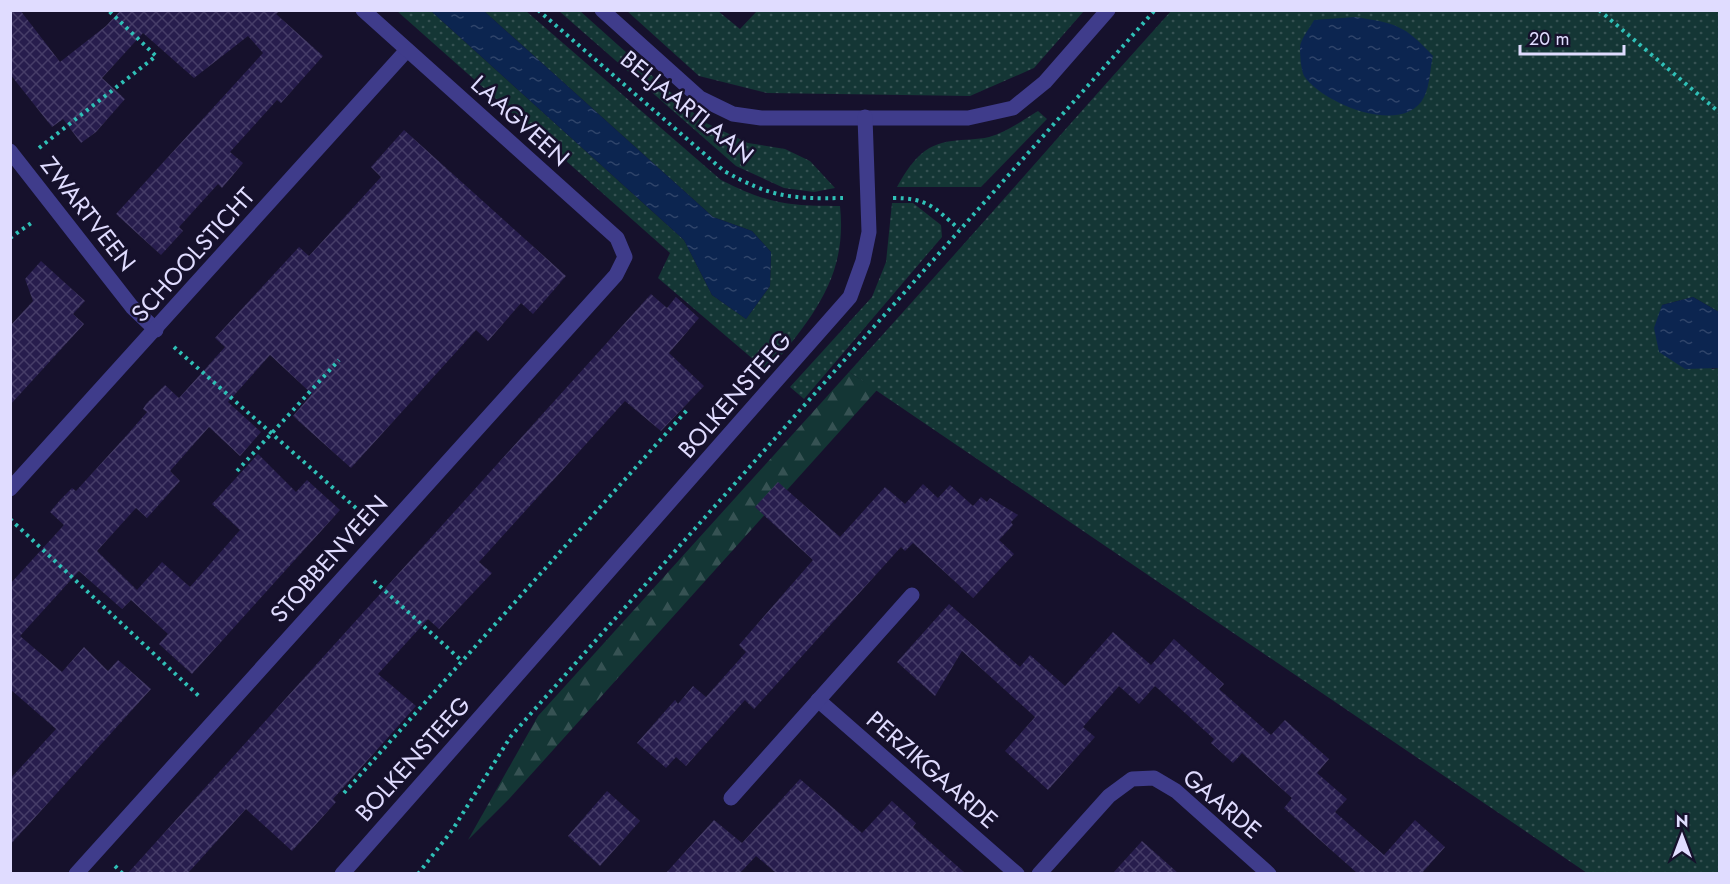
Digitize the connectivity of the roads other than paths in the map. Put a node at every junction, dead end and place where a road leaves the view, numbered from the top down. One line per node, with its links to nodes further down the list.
1 (363, 10): 4 (street, LAAGVEEN)
2 (602, 10): 5 (street, BELJAARTLAAN)
3 (1108, 10): 5 (street)
4 (407, 50): 7 (street, LAAGVEEN); 8 (street, SCHOOLSTICHT)
5 (865, 117): 14 (street, BOLKENSTEEG)
6 (15, 157): 8 (street, ZWARTVEEN)
7 (616, 275): 13 (street, STOBBENVEEN)
8 (156, 330): 9 (street, SCHOOLSTICHT)
9 (10, 489)
10 (912, 596): 11 (street)
11 (818, 700): 12 (street); 15 (street, PERZIKGAARDE)
12 (731, 798)
13 (76, 873)
14 (342, 873)
15 (1017, 873)
16 (1039, 873): 17 (street, GAARDE)
17 (1269, 873)

